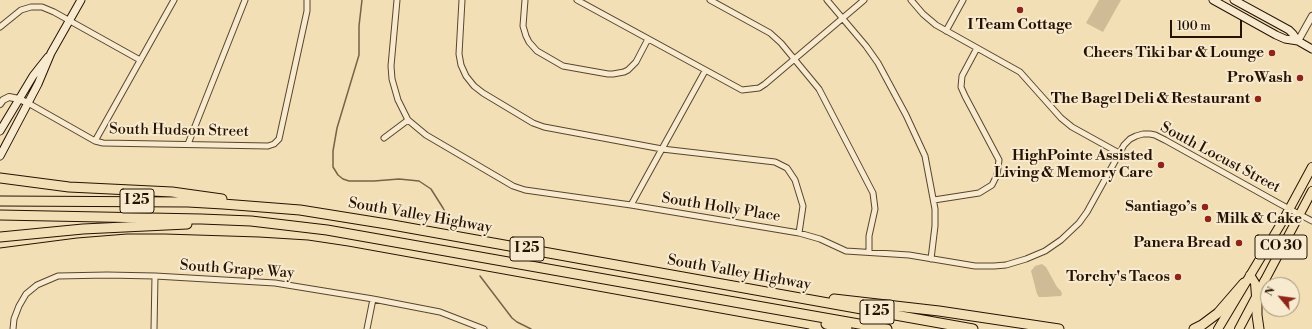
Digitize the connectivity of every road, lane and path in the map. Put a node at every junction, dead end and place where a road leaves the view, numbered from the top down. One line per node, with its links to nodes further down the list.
1 (81, 0): 18 (main road)
2 (174, 0): 27 (street)
3 (245, 0): 36 (street)
4 (307, 0): 36 (street, South Hudson Street)
5 (397, 0): 32 (street, South Holly Place)
6 (462, 0): 37 (street)
7 (525, 0): 21 (street)
8 (577, 0): 21 (street)
9 (710, 0): 26 (street)
10 (827, 0): 17 (street)
11 (864, 0): 17 (street)
12 (911, 0): 20 (street)
13 (963, 0): 20 (street)
14 (1213, 0): 22 (main road)
15 (1234, 0): 22 (main road)
16 (1312, 16): 22 (street)
17 (843, 18): 26 (street); 45 (street)
18 (70, 21): 19 (street); 25 (main road); 27 (street)
19 (0, 27)
20 (946, 31): 23 (street)
21 (648, 39): 28 (street)
22 (1298, 41): 24 (main road)
23 (977, 48): 38 (street); 45 (street)
24 (1312, 49)
25 (51, 53): 29 (main road); 30 (main road)
26 (794, 59): 28 (street); 57 (street)
27 (140, 60): 35 (street)
28 (705, 71): 37 (street)
29 (19, 99): 30 (street, South Hudson Street); 31 (street); 33 (main road)
30 (28, 103): 35 (street, South Hudson Street); 39 (main road)
31 (0, 104)
32 (408, 120): 34 (street); 47 (street, South Holly Place)
33 (0, 131)
34 (384, 138)
35 (95, 141): 36 (street, South Hudson Street)
36 (188, 144)
37 (662, 149): 47 (street); 54 (street)
38 (1119, 153): 49 (street, South Locust Street); 56 (street, South Locust Street)
39 (0, 156)
40 (1312, 167): 49 (main road, CO 30)
41 (0, 171): 43 (highway)
42 (0, 178): 43 (highway)
43 (17, 181): 48 (highway)
44 (1312, 190): 50 (main road, CO 30)
45 (934, 200): 58 (street)
46 (0, 201): 48 (highway, South Valley Highway / I 25)
47 (631, 205): 54 (street, South Holly Place)
48 (273, 207): 65 (highway, South Valley Highway / I 25)
49 (1290, 208): 50 (street, South Locust Street); 59 (main road, CO 30)
50 (1300, 214): 53 (street, South Locust Street); 61 (main road, CO 30)
51 (0, 215): 52 (highway, South Valley Highway / I 25)
52 (251, 221): 55 (highway); 66 (highway, South Valley Highway / I 25)
53 (1312, 221)
54 (799, 233): 57 (street, South Holly Place)
55 (0, 237)
56 (1045, 251): 58 (street, South Holly Place)
57 (869, 252): 58 (street, South Holly Place)
58 (931, 259)
59 (1250, 275): 62 (main road, CO 30); 67 (main road)
60 (155, 276): 68 (street, South Grape Way); 69 (street, South Grape Way); 70 (street)
61 (1266, 277)
62 (1244, 283): 77 (highway); 78 (main road, CO 30)
63 (1260, 289): 67 (main road, CO 30)
64 (1260, 293): 80 (highway)
65 (781, 294): 75 (highway, South Valley Highway / I 25); 76 (highway)
66 (706, 297): 73 (highway); 74 (highway, South Valley Highway / I 25)
67 (1256, 297): 79 (main road, CO 30)
68 (373, 298): 71 (street); 72 (street, South Grape Way)
69 (13, 329)
70 (154, 329)
71 (367, 329)
72 (484, 329)
73 (847, 329)
74 (887, 329)
75 (973, 329)
76 (1059, 329)
77 (1194, 329)
78 (1218, 329)
79 (1239, 329)
80 (1259, 329)

